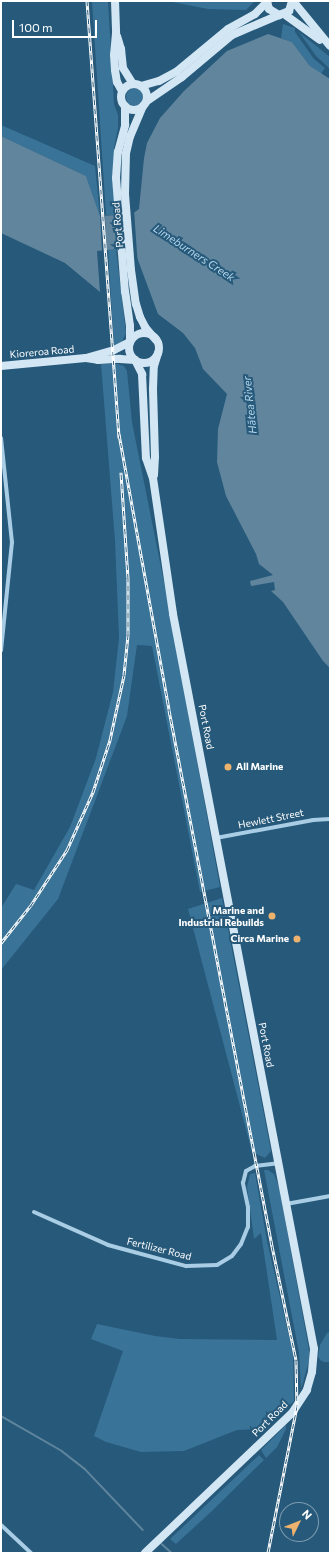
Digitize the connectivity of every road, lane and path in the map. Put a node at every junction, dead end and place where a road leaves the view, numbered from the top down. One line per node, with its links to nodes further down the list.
1 (115, 1): 5 (main road)
2 (267, 1): 4 (main road); 8 (main road)
3 (293, 1): 4 (main road); 6 (main road)
4 (281, 15): 6 (main road); 10 (main road)
5 (116, 33): 7 (main road); 9 (main road)
6 (330, 47)
7 (133, 84): 8 (main road); 9 (main road)
8 (142, 86): 10 (main road)
9 (122, 91): 11 (main road)
10 (145, 104): 11 (main road); 12 (main road, Port Road)
11 (125, 106): 12 (main road, Port Road)
12 (121, 194): 13 (main road, Port Road)
13 (127, 270): 14 (main road, Port Road); 15 (main road, Port Road)
14 (156, 340): 15 (main road); 16 (main road, Port Road)
15 (130, 342): 17 (main road, Kioreroa Road); 18 (main road, Port Road)
16 (158, 353): 18 (main road); 21 (main road, Port Road)
17 (86, 358): 18 (main road, Kioreroa Road); 19 (main road, Kioreroa Road)
18 (135, 360): 21 (main road, Port Road)
19 (1, 366)
20 (1, 438): 22 (street)
21 (153, 478): 25 (main road, Port Road)
22 (3, 619): 23 (street)
23 (1, 650)
24 (330, 819): 25 (street, Hewlett Street)
25 (216, 838): 26 (main road, Port Road)
26 (278, 1163): 28 (main road, Port Road); 29 (street, Fertilizer Road)
27 (330, 1196): 28 (street)
28 (285, 1204): 32 (main road, Port Road)
29 (34, 1212)
30 (1, 1525): 31 (street)
31 (31, 1553)
32 (145, 1553)

